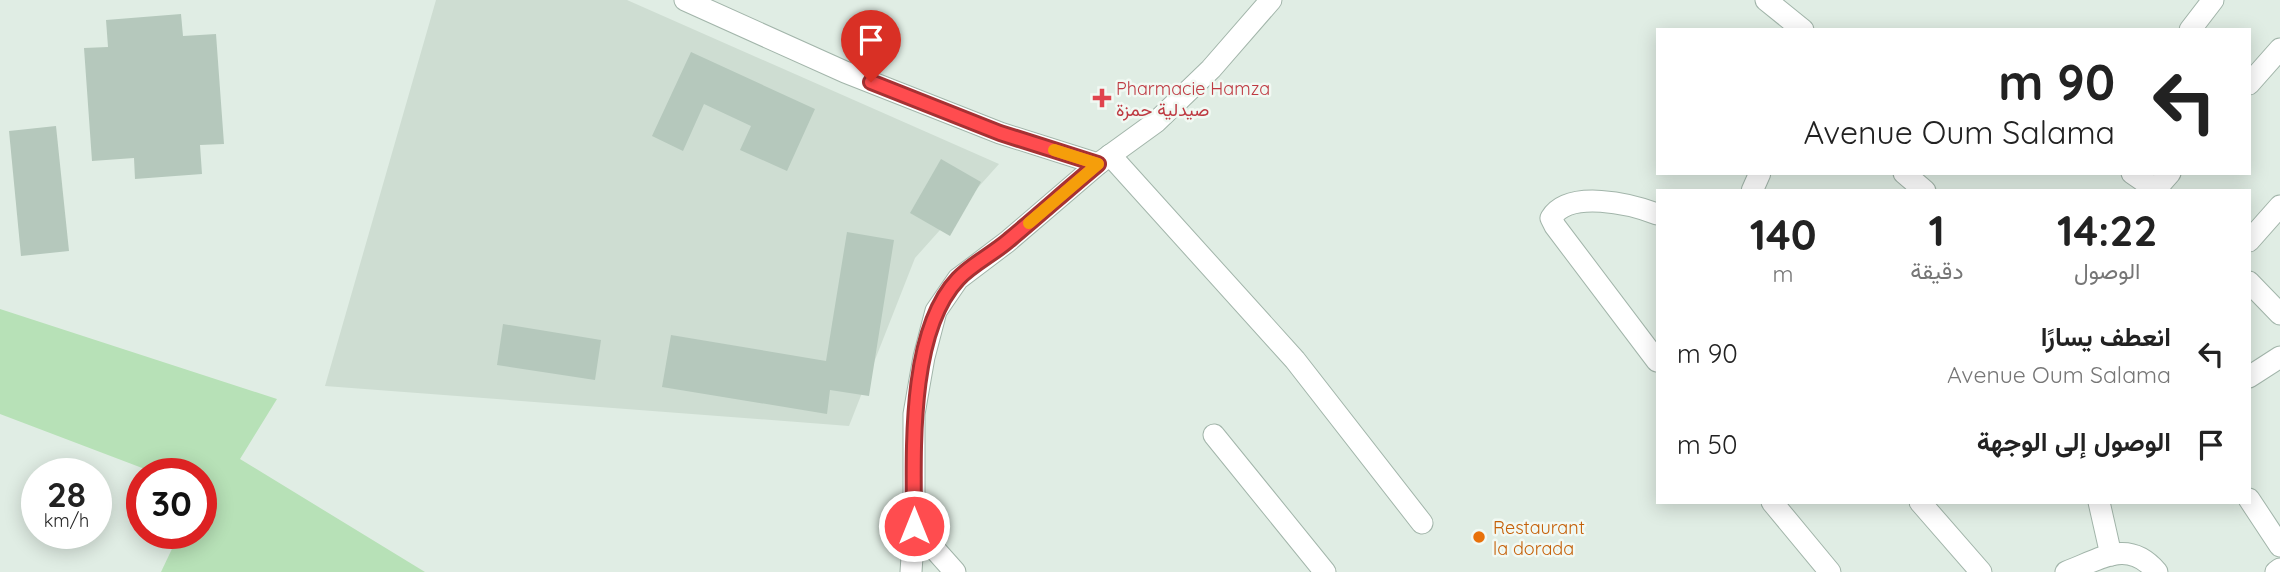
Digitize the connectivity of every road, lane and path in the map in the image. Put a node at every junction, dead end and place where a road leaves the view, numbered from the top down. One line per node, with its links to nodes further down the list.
1 (685, 0): 9 (street)
2 (1270, 0): 9 (street)
3 (1766, 0): 5 (street)
4 (2213, 0): 6 (street)
5 (1801, 28)
6 (2192, 28)
7 (2280, 49): 8 (street)
8 (2251, 82)
9 (1104, 159): 27 (street); 28 (street)
10 (1907, 175): 13 (street)
11 (2137, 175): 12 (street)
12 (2161, 184)
13 (1923, 189)
14 (2280, 206): 16 (street)
15 (1656, 214): 20 (street)
16 (2251, 239)
17 (2251, 284): 18 (street)
18 (2280, 314)
19 (2280, 357): 21 (street)
20 (1656, 359)
21 (2251, 376)
22 (1214, 435): 33 (street)
23 (2251, 502): 29 (street)
24 (1774, 504): 34 (street)
25 (1922, 504): 35 (street)
26 (2099, 504): 30 (street)
27 (1422, 523)
28 (914, 526): 31 (street); 32 (street)
29 (2280, 545)
30 (2111, 555): 36 (street); 37 (street)
31 (911, 572)
32 (955, 572)
33 (1325, 572)
34 (1830, 572)
35 (1981, 572)
36 (2066, 572)
37 (2157, 572)

